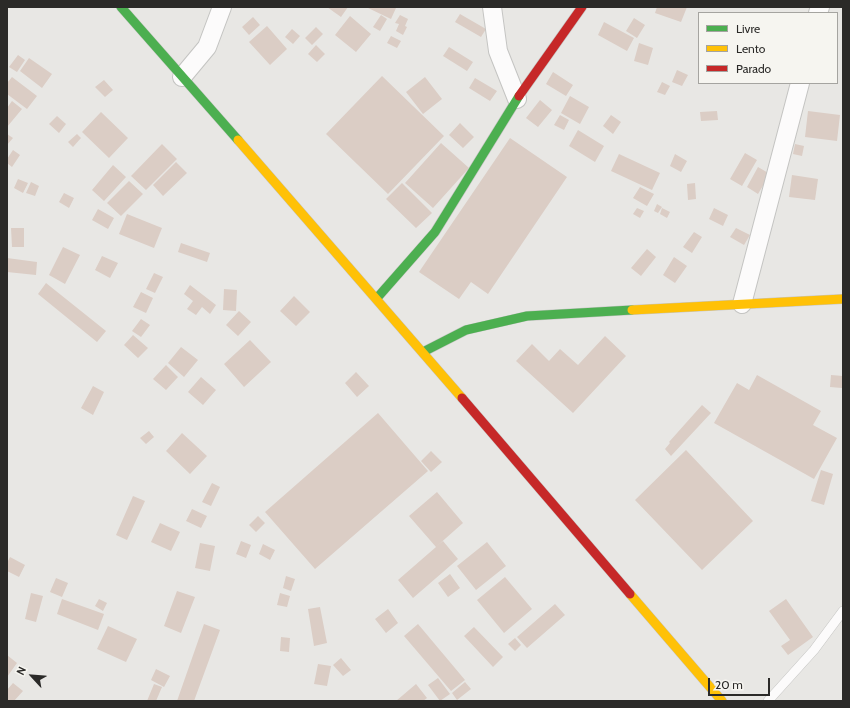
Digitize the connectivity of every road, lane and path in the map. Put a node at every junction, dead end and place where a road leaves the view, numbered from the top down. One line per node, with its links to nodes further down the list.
1 (121, 7): 5 (main road)
2 (222, 7): 5 (street)
3 (492, 7): 7 (street)
4 (582, 7): 7 (main road)
5 (182, 77): 8 (main road)
6 (800, 84): 10 (street)
7 (517, 100): 8 (main road)
8 (377, 298): 11 (main road)
9 (843, 299): 10 (main road)
10 (742, 304): 11 (main road)
11 (423, 352): 13 (main road)
12 (843, 611): 14 (lane)
13 (722, 701)
14 (768, 701)

